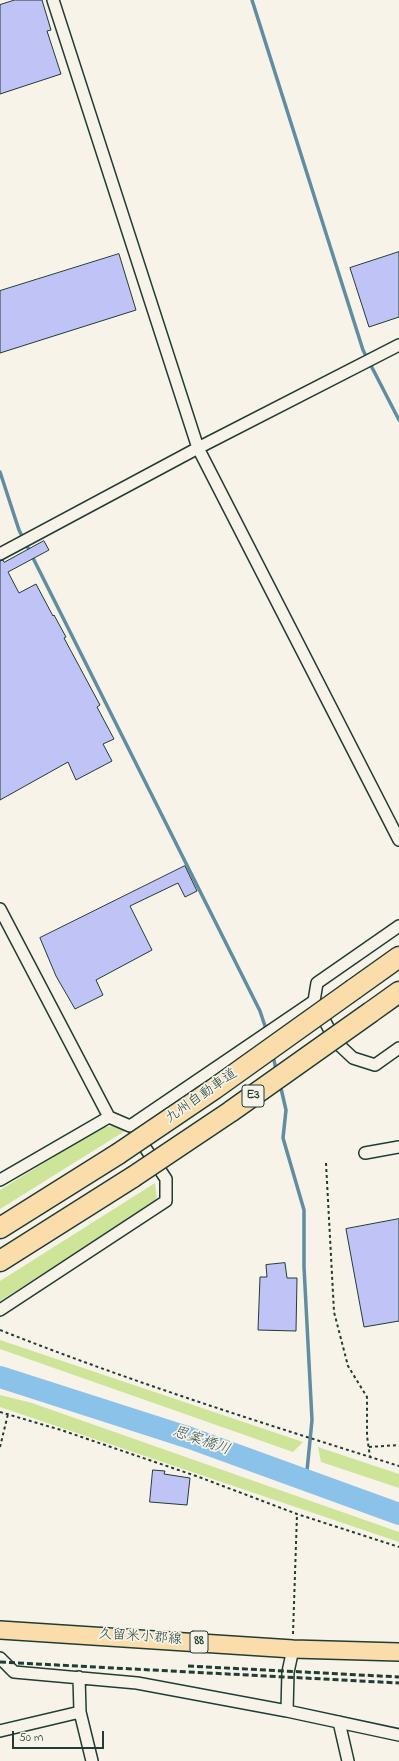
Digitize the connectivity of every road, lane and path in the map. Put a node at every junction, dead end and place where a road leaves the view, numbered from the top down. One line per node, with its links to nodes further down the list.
1 (53, 0): 3 (street)
2 (399, 345): 3 (street)
3 (198, 448): 4 (street); 5 (street)
4 (0, 554)
5 (399, 840)
6 (0, 909): 12 (street)
7 (399, 926): 10 (street)
8 (399, 957): 18 (highway, 九州自動車道 / E3, bridge)
9 (399, 992): 19 (highway, 九州自動車道 / E3, bridge)
10 (314, 1001): 11 (street); 13 (street)
11 (399, 1048)
12 (109, 1117): 13 (street); 17 (street)
13 (130, 1126): 20 (street)
14 (399, 1147): 15 (street)
15 (365, 1153)
16 (326, 1163): 26 (path)
17 (0, 1180)
18 (0, 1228)
19 (0, 1261)
20 (0, 1310)
21 (0, 1330): 27 (path)
22 (0, 1412): 23 (path)
23 (8, 1414): 25 (path); 29 (path)
24 (399, 1445): 26 (path)
25 (0, 1447)
26 (369, 1447): 27 (path)
27 (370, 1457): 28 (path)
28 (399, 1466)
29 (297, 1514): 30 (path); 32 (path)
30 (399, 1547)
31 (0, 1630): 32 (main road, 久留米小郡線 / 88)
32 (293, 1649): 33 (main road, 久留米小郡線 / 88); 36 (street)
33 (399, 1652)
34 (0, 1658): 35 (street)
35 (79, 1676): 36 (street); 37 (street)
36 (287, 1711): 38 (street)
37 (80, 1712): 39 (street); 41 (street)
38 (339, 1722): 40 (street); 42 (street)
39 (0, 1731)
40 (399, 1735)
41 (92, 1761)
42 (348, 1761)

